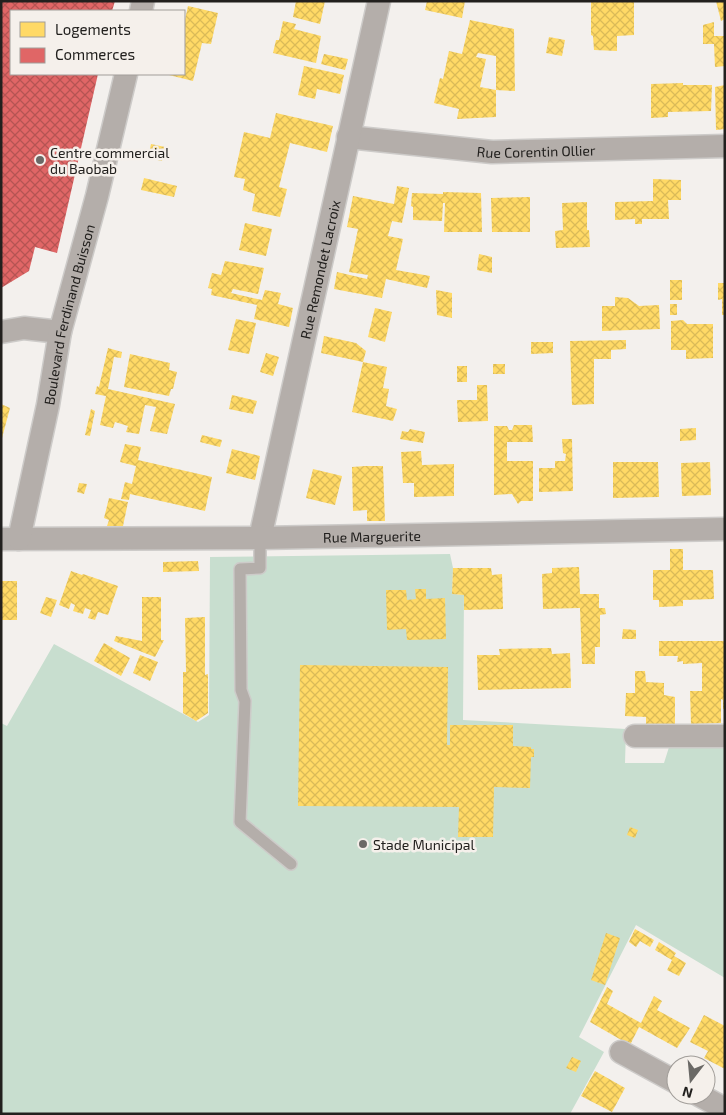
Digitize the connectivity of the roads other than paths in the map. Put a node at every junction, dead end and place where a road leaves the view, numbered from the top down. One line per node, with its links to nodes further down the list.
1 (379, 1): 3 (street, Rue Remondet Lacroix)
2 (126, 75): 6 (street, Boulevard Ferdinand Buisson)
3 (348, 138): 4 (street, Rue Corentin Ollier); 8 (street, Rue Remondet Lacroix)
4 (725, 146)
5 (1, 332): 6 (street)
6 (60, 332): 9 (street, Boulevard Ferdinand Buisson)
7 (725, 529): 8 (street, Rue Marguerite)
8 (260, 538): 9 (street, Rue Marguerite); 12 (lane)
9 (10, 539)
10 (635, 736): 11 (street)
11 (725, 736)
12 (291, 864)
13 (621, 1052): 14 (street)
14 (666, 1077)

